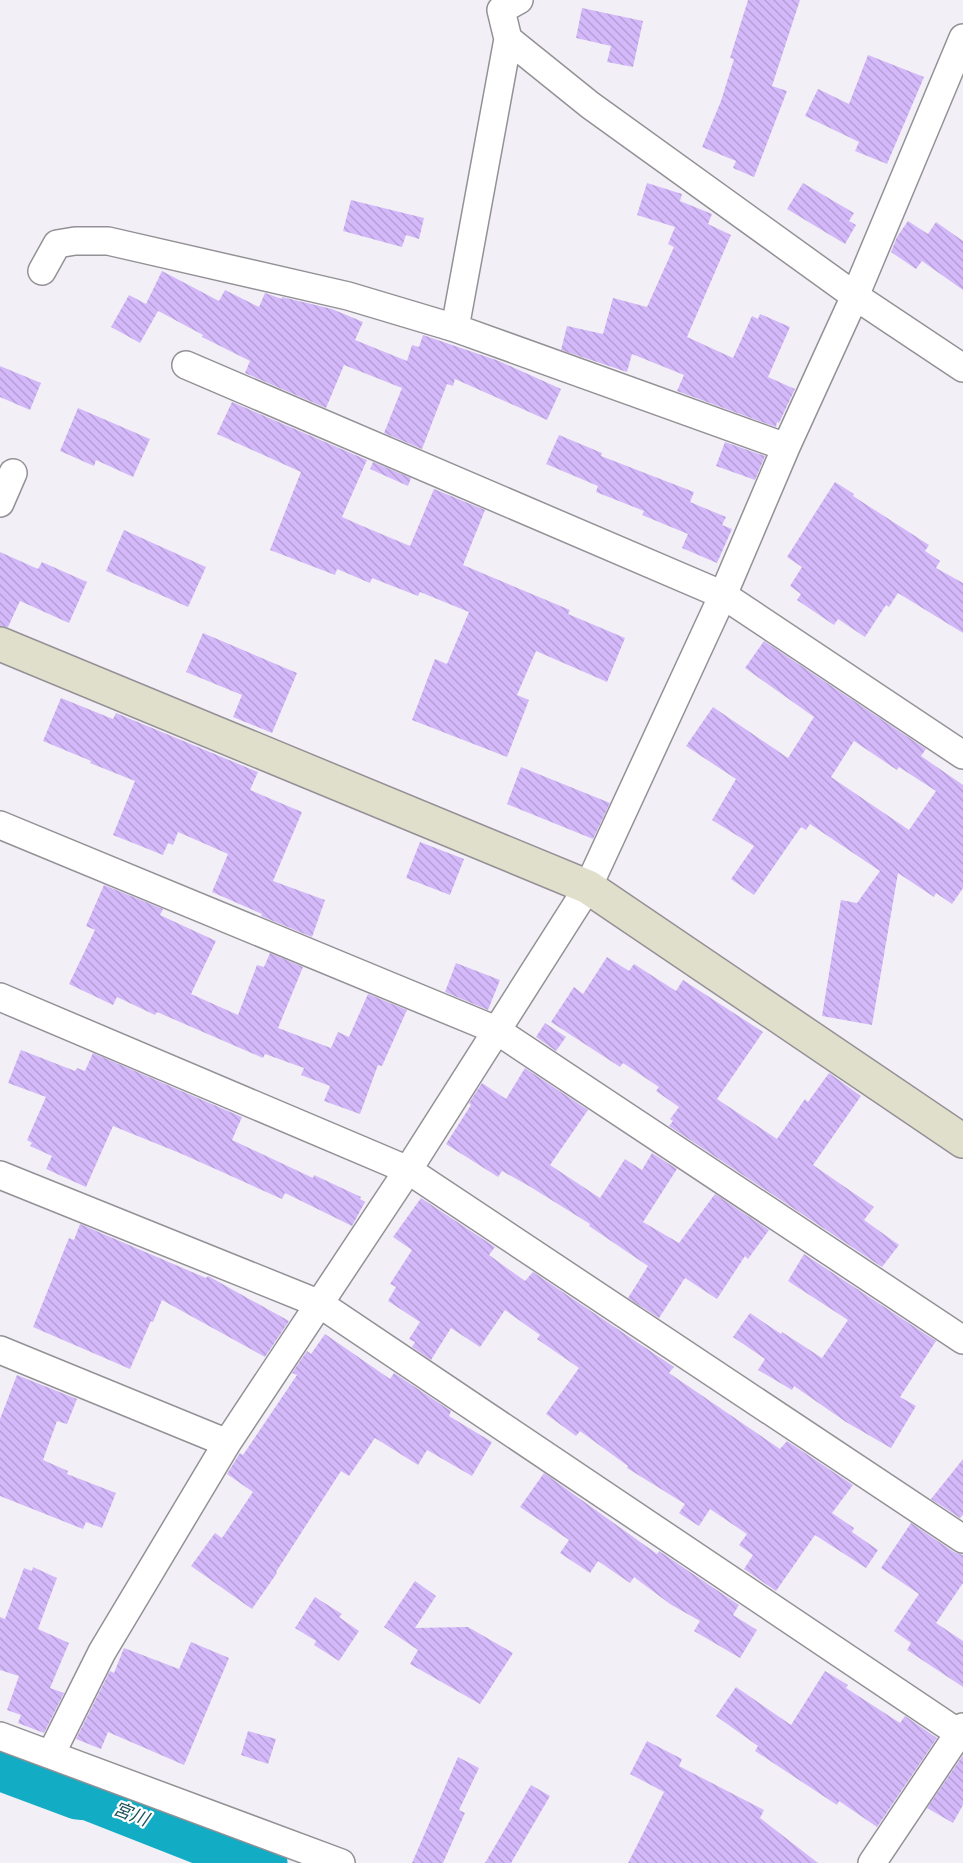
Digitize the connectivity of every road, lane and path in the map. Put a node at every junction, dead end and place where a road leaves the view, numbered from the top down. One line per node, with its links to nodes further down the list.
1 (519, 0): 3 (street)
2 (963, 38): 5 (street)
3 (508, 39): 5 (street); 6 (street)
4 (42, 272): 6 (street)
5 (855, 296): 8 (street); 9 (street)
6 (455, 328): 9 (street)
7 (186, 365): 12 (street)
8 (963, 368)
9 (786, 447): 12 (street)
10 (13, 473): 11 (street)
11 (0, 503)
12 (723, 595): 14 (street); 16 (street)
13 (0, 644): 16 (street)
14 (963, 755)
15 (0, 825): 18 (street)
16 (588, 888): 18 (street); 19 (street)
17 (0, 997): 20 (street)
18 (496, 1030): 20 (street); 23 (street)
19 (963, 1141)
20 (408, 1170): 22 (street); 26 (street)
21 (0, 1175): 22 (street)
22 (320, 1304): 25 (street); 27 (street)
23 (963, 1340)
24 (0, 1350): 25 (street)
25 (227, 1443): 29 (street)
26 (963, 1539)
27 (962, 1732): 31 (street)
28 (0, 1736): 29 (street)
29 (51, 1754): 30 (street)
30 (341, 1863)
31 (872, 1863)

